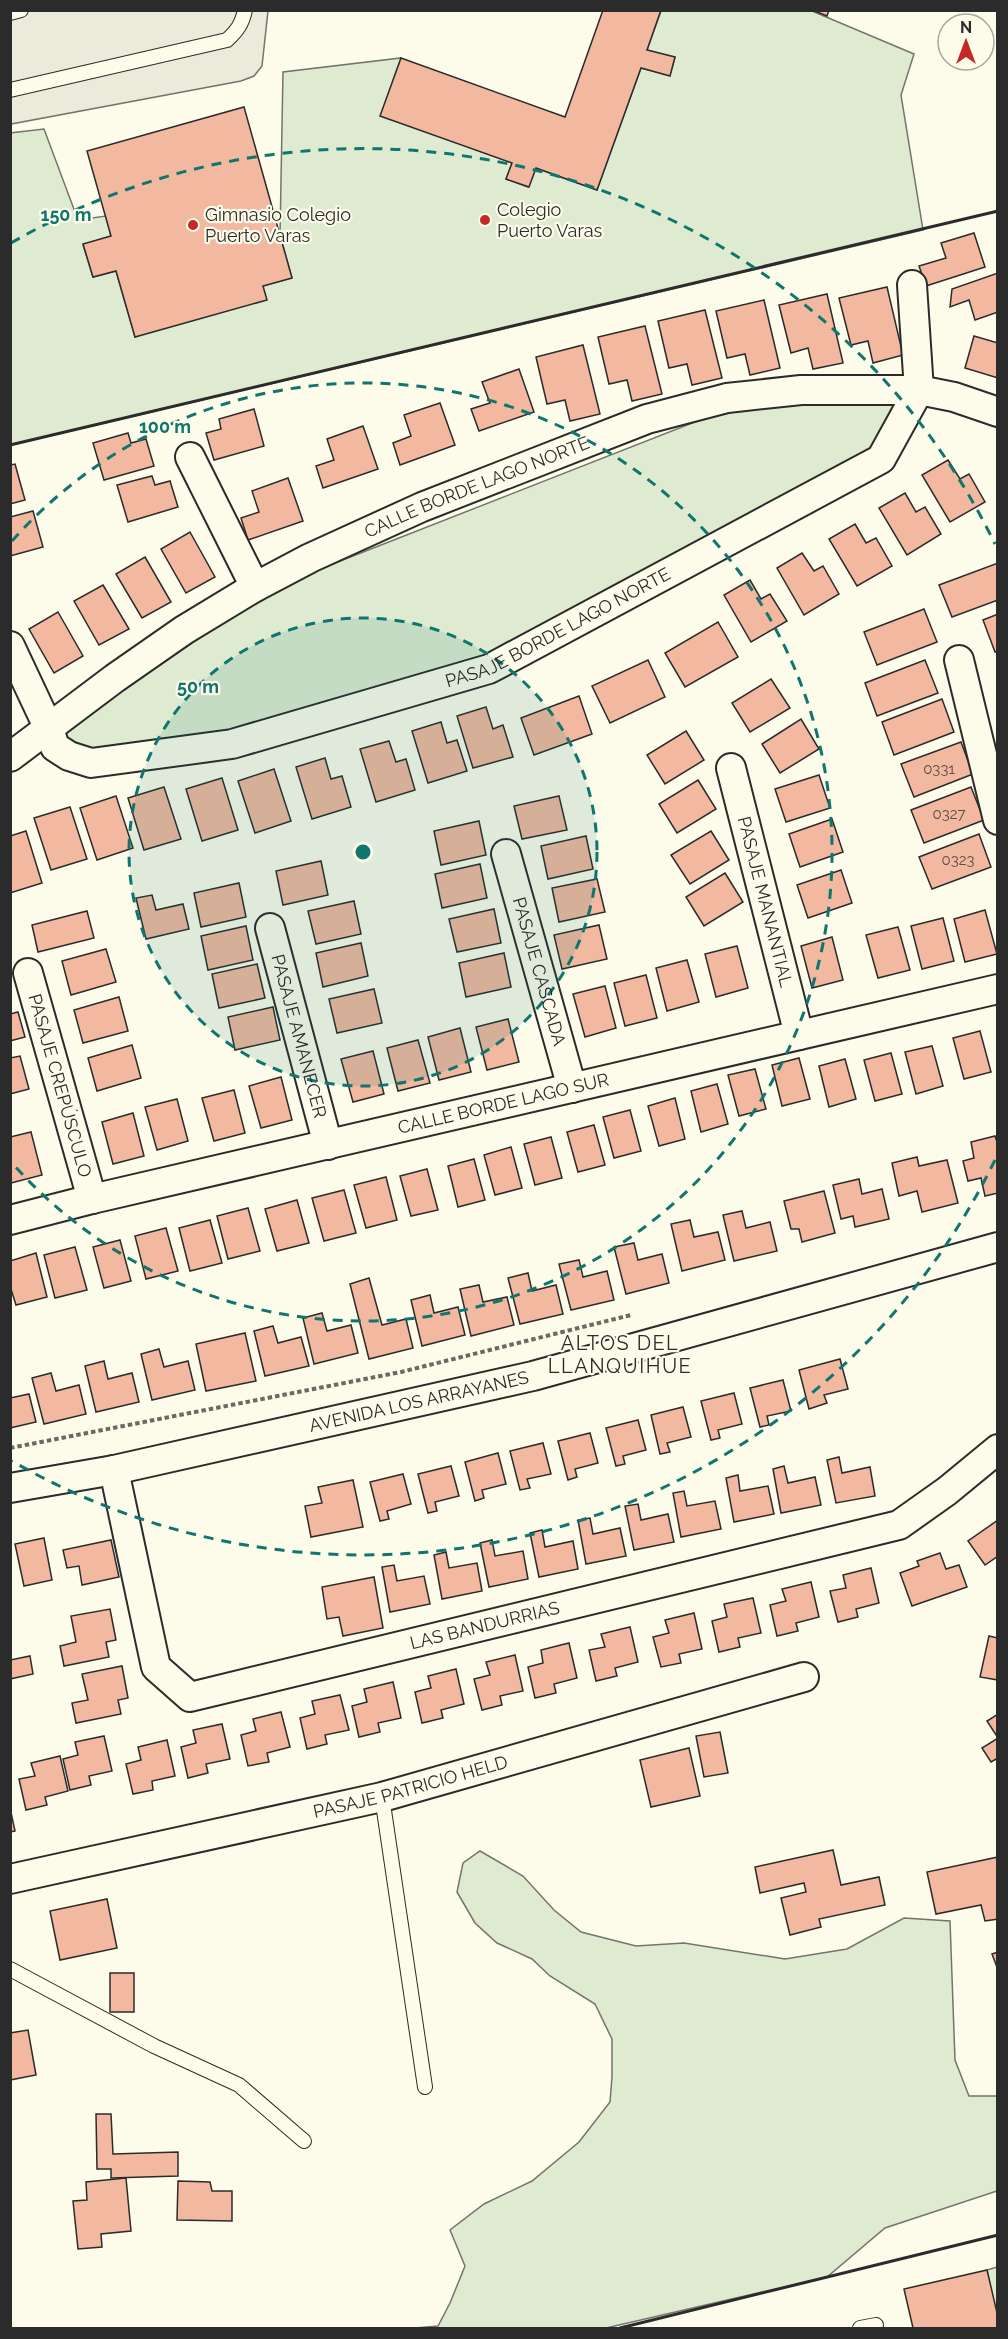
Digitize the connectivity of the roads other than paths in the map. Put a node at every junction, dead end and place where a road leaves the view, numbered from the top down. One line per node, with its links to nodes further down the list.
1 (21, 10): 3 (lane)
2 (245, 10): 4 (lane)
3 (10, 13)
4 (10, 90)
5 (912, 285): 6 (street)
6 (919, 390): 7 (street, CALLE BORDE LAGO NORTE); 9 (street, CALLE BORDE LAGO NORTE); 12 (street, PASAJE BORDE LAGO NORTE)
7 (998, 412)
8 (190, 457): 9 (street)
9 (255, 587): 12 (street, CALLE BORDE LAGO NORTE)
10 (10, 646): 12 (street, PASAJE BORDE LAGO NORTE)
11 (959, 660): 15 (street)
12 (50, 729): 13 (street, CALLE BORDE LAGO NORTE)
13 (10, 757)
14 (731, 768): 20 (street, PASAJE MANANTIAL)
15 (998, 820)
16 (506, 854): 21 (street, PASAJE CASCADA)
17 (270, 928): 22 (street, PASAJE AMANECER)
18 (28, 973): 23 (street, PASAJE CREPÚSCULO)
19 (998, 989): 20 (street, CALLE BORDE LAGO SUR)
20 (799, 1035): 21 (street, CALLE BORDE LAGO SUR)
21 (572, 1088): 22 (street, CALLE BORDE LAGO SUR)
22 (328, 1145): 23 (street, CALLE BORDE LAGO SUR)
23 (92, 1199): 24 (street, CALLE BORDE LAGO SUR)
24 (10, 1220)
25 (998, 1247): 27 (street, AVENIDA LOS ARRAYANES)
26 (998, 1449): 27 (street, LAS BANDURRIAS)
27 (114, 1470): 28 (street, AVENIDA LOS ARRAYANES)
28 (10, 1488)
29 (804, 1677): 30 (street, PASAJE PATRICIO HELD)
30 (382, 1797): 31 (street, PASAJE PATRICIO HELD); 33 (lane)
31 (10, 1879)
32 (10, 1970): 34 (lane)
33 (425, 2086)
34 (304, 2141)
35 (876, 2325): 36 (lane)
36 (860, 2328)

